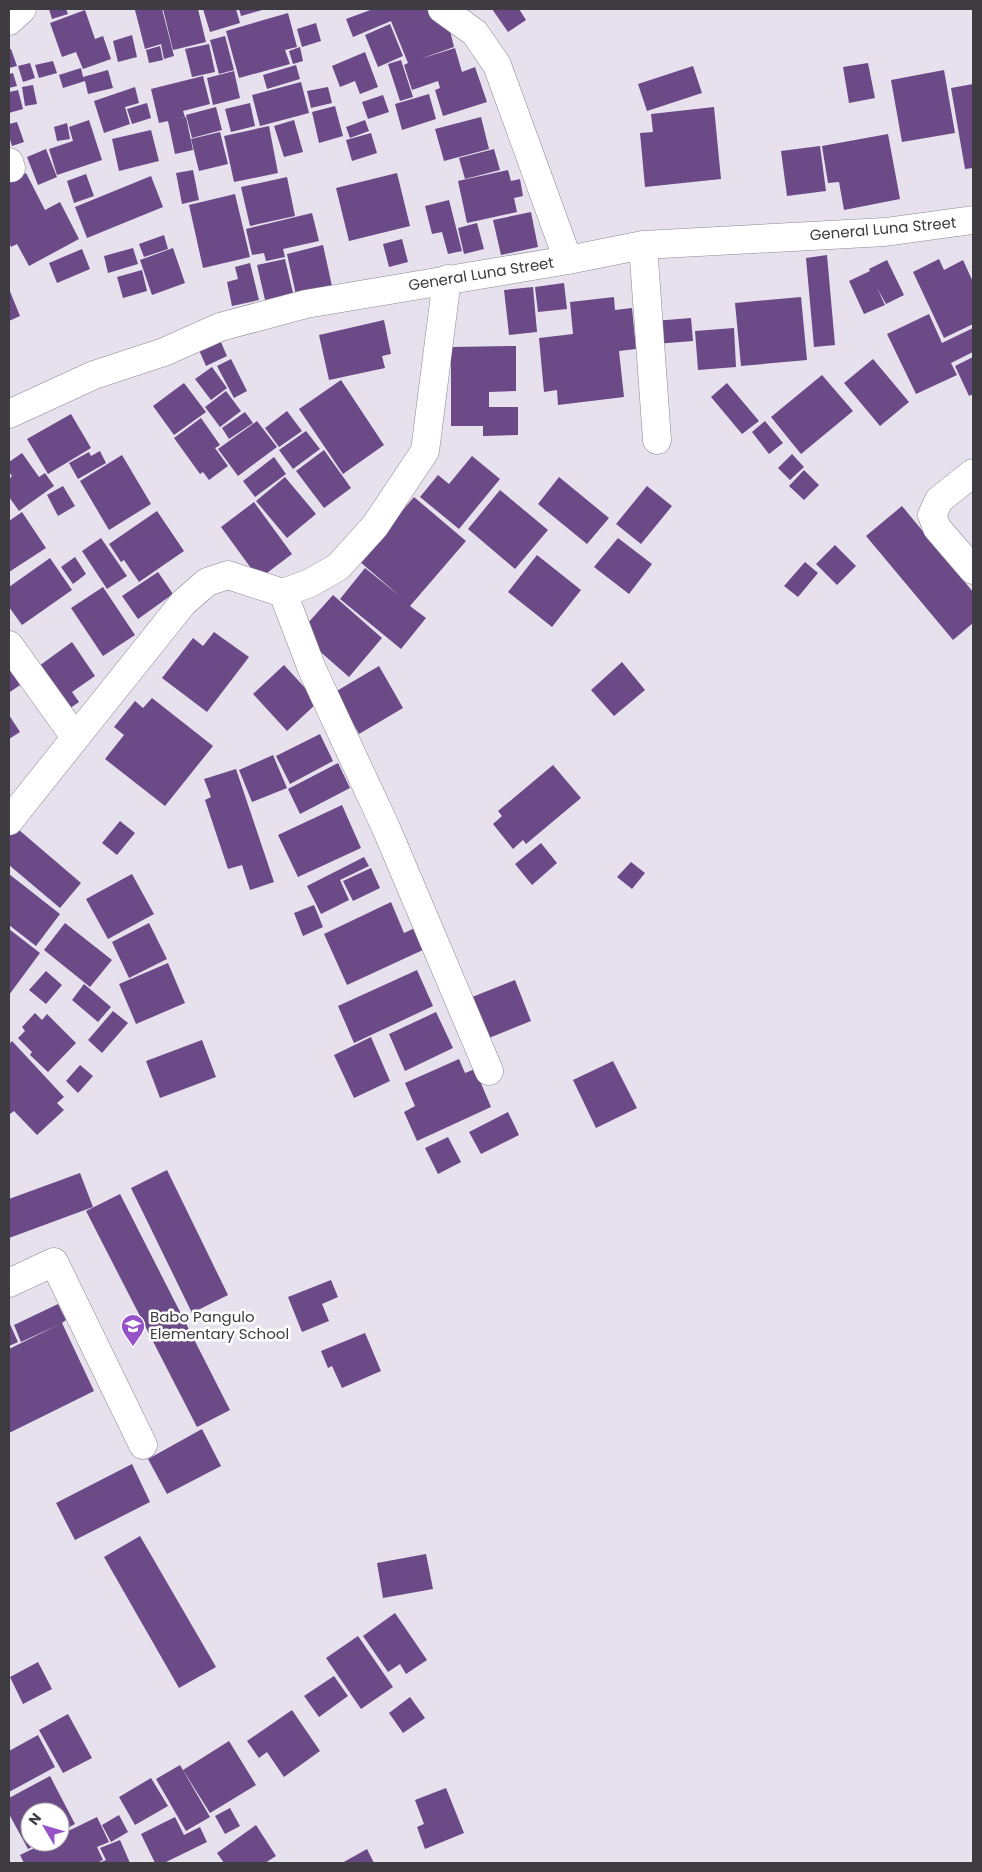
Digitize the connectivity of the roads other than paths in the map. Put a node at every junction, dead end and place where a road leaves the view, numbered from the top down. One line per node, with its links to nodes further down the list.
1 (22, 9): 3 (street)
2 (442, 9): 6 (street)
3 (9, 21)
4 (972, 223): 5 (street, General Luna Street)
5 (643, 245): 6 (street, General Luna Street); 9 (street)
6 (568, 260): 7 (street, General Luna Street)
7 (447, 279): 8 (street, General Luna Street); 12 (street)
8 (9, 414)
9 (657, 440)
10 (973, 473): 11 (street)
11 (973, 570)
12 (283, 593): 14 (street); 16 (street)
13 (9, 644): 14 (street)
14 (76, 738): 15 (street)
15 (9, 820)
16 (489, 1071)
17 (9, 1283): 18 (street)
18 (143, 1445)

